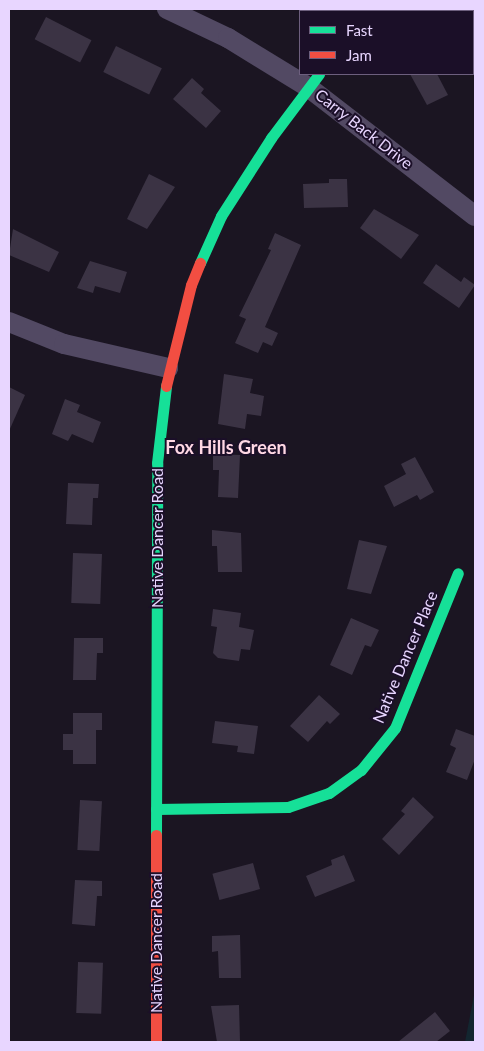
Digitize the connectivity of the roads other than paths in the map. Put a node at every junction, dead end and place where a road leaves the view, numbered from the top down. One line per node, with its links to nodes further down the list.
1 (168, 9): 2 (street, Carry Back Drive)
2 (299, 73)
3 (314, 80): 4 (street, Carry Back Drive); 6 (street, Native Dancer Road)
4 (475, 216)
5 (9, 322): 6 (street)
6 (168, 368): 8 (street, Native Dancer Road)
7 (458, 573): 8 (street, Native Dancer Place)
8 (156, 809): 9 (street, Native Dancer Road)
9 (156, 1042)

